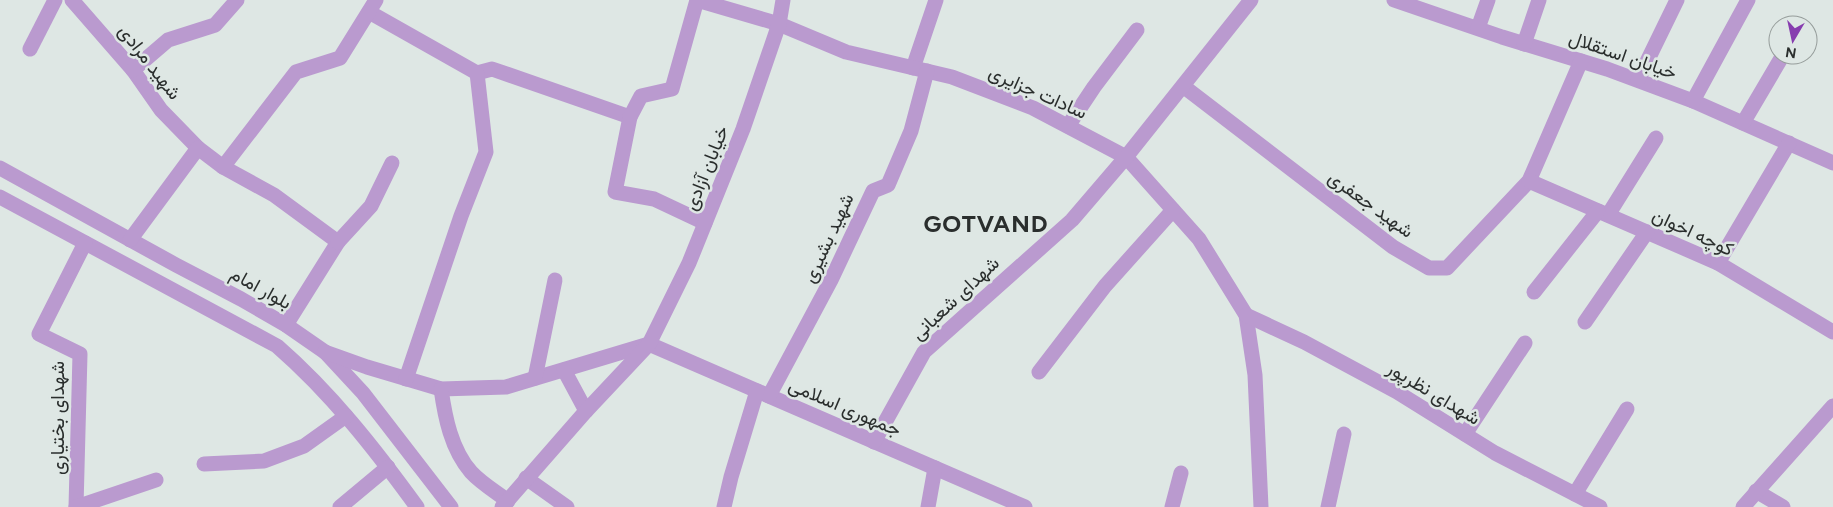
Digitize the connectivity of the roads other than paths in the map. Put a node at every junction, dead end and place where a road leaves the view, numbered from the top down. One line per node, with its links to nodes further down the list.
1 (55, 0): 18 (street)
2 (72, 0): 21 (street, شهید مرادی)
3 (237, 0): 21 (street)
4 (697, 0): 14 (street, سادات جزایری); 27 (street, سادات جزایری)
5 (783, 0): 14 (street, خیابان آزادی)
6 (936, 0): 22 (street, شهید بشیری)
7 (1251, 0): 25 (street, شهدای شعبانی)
8 (1394, 0): 15 (street, خیابان استقلال)
9 (1488, 0): 15 (street)
10 (1540, 0): 17 (street)
11 (1678, 0): 24 (street)
12 (1748, 0): 26 (street)
13 (372, 6): 23 (street); 36 (street)
14 (779, 24): 22 (street, سادات جزایری); 42 (street, خیابان آزادی)
15 (1478, 28): 17 (street, خیابان استقلال)
16 (1137, 30): 29 (street)
17 (1524, 44): 19 (street, خیابان استقلال)
18 (30, 49)
19 (1581, 61): 24 (street, خیابان استقلال); 38 (street, شهید جعفری)
20 (1777, 65): 28 (street)
21 (133, 70): 32 (street, شهید مرادی)
22 (920, 70): 29 (street, سادات جزایری); 62 (street, شهید بشیری)
23 (477, 73): 27 (street); 60 (street)
24 (1638, 80): 26 (street, خیابان استقلال)
25 (1183, 86): 33 (street, شهدای شعبانی); 38 (street, شهید جعفری)
26 (1693, 101): 28 (street, خیابان استقلال)
27 (630, 117): 42 (street)
28 (1743, 123): 31 (street, خیابان استقلال)
29 (1068, 126): 33 (street, سادات جزایری)
30 (1656, 138): 41 (street)
31 (1789, 143): 34 (street, خیابان استقلال); 47 (street)
32 (198, 148): 36 (street, شهید مرادی); 44 (street)
33 (1126, 157): 40 (street, سادات جزایری); 69 (street, شهدای شعبانی)
34 (1832, 159)
35 (392, 162): 45 (street)
36 (223, 167): 45 (street, شهید مرادی)
37 (0, 168): 44 (street, بلوار امام)
38 (1529, 181): 41 (street, کوچه اخوان)
39 (0, 197): 46 (street)
40 (1173, 210): 50 (street, سادات جزایری); 58 (street)
41 (1603, 213): 43 (street, کوچه اخوان); 49 (street)
42 (705, 223): 55 (street, خیابان آزادی)
43 (1648, 232): 47 (street, کوچه اخوان); 51 (street)
44 (130, 240): 52 (street, بلوار امام)
45 (338, 242): 52 (street)
46 (85, 243): 66 (street); 79 (street, شهدای بختیاری)
47 (1718, 263): 53 (street, کوچه اخوان)
48 (555, 280): 59 (street)
49 (1534, 292)
50 (1246, 315): 68 (street, شهدای نظرپور); 88 (street, سادات جزایری)
51 (1585, 322)
52 (286, 325): 56 (street, بلوار امام)
53 (1833, 332)
54 (1525, 343): 68 (street)
55 (649, 344): 57 (street); 62 (street, جمهوری اسلامی); 65 (street)
56 (325, 352): 60 (street); 82 (street, بلوار امام)
57 (564, 370): 59 (street); 65 (street)
58 (1039, 372)
59 (535, 378): 61 (street)
60 (406, 379): 61 (street)
61 (441, 389): 78 (street)
62 (763, 393): 69 (street, جمهوری اسلامی); 84 (street, شهید بشیری)
63 (1833, 406): 76 (street)
64 (1627, 409): 77 (street)
65 (586, 411): 74 (street)
66 (346, 416): 70 (street); 71 (street)
67 (1344, 434): 89 (street)
68 (1465, 434): 77 (street, شهدای نظرپور)
69 (874, 442): 72 (street, جمهوری اسلامی)
70 (204, 464)
71 (388, 467): 80 (street); 81 (street)
72 (935, 468): 85 (street); 86 (street, جمهوری اسلامی)
73 (1181, 473): 87 (street)
74 (526, 478): 78 (street); 83 (street)
75 (156, 480): 79 (street)
76 (1756, 491): 91 (street); 92 (street)
77 (1575, 494): 90 (street, شهدای نظرپور)
78 (505, 504)
79 (76, 507)
80 (340, 507)
81 (418, 507)
82 (451, 507)
83 (567, 507)
84 (724, 507)
85 (928, 507)
86 (1025, 507)
87 (1172, 507)
88 (1261, 507)
89 (1328, 507)
90 (1600, 507)
91 (1743, 507)
92 (1783, 507)

